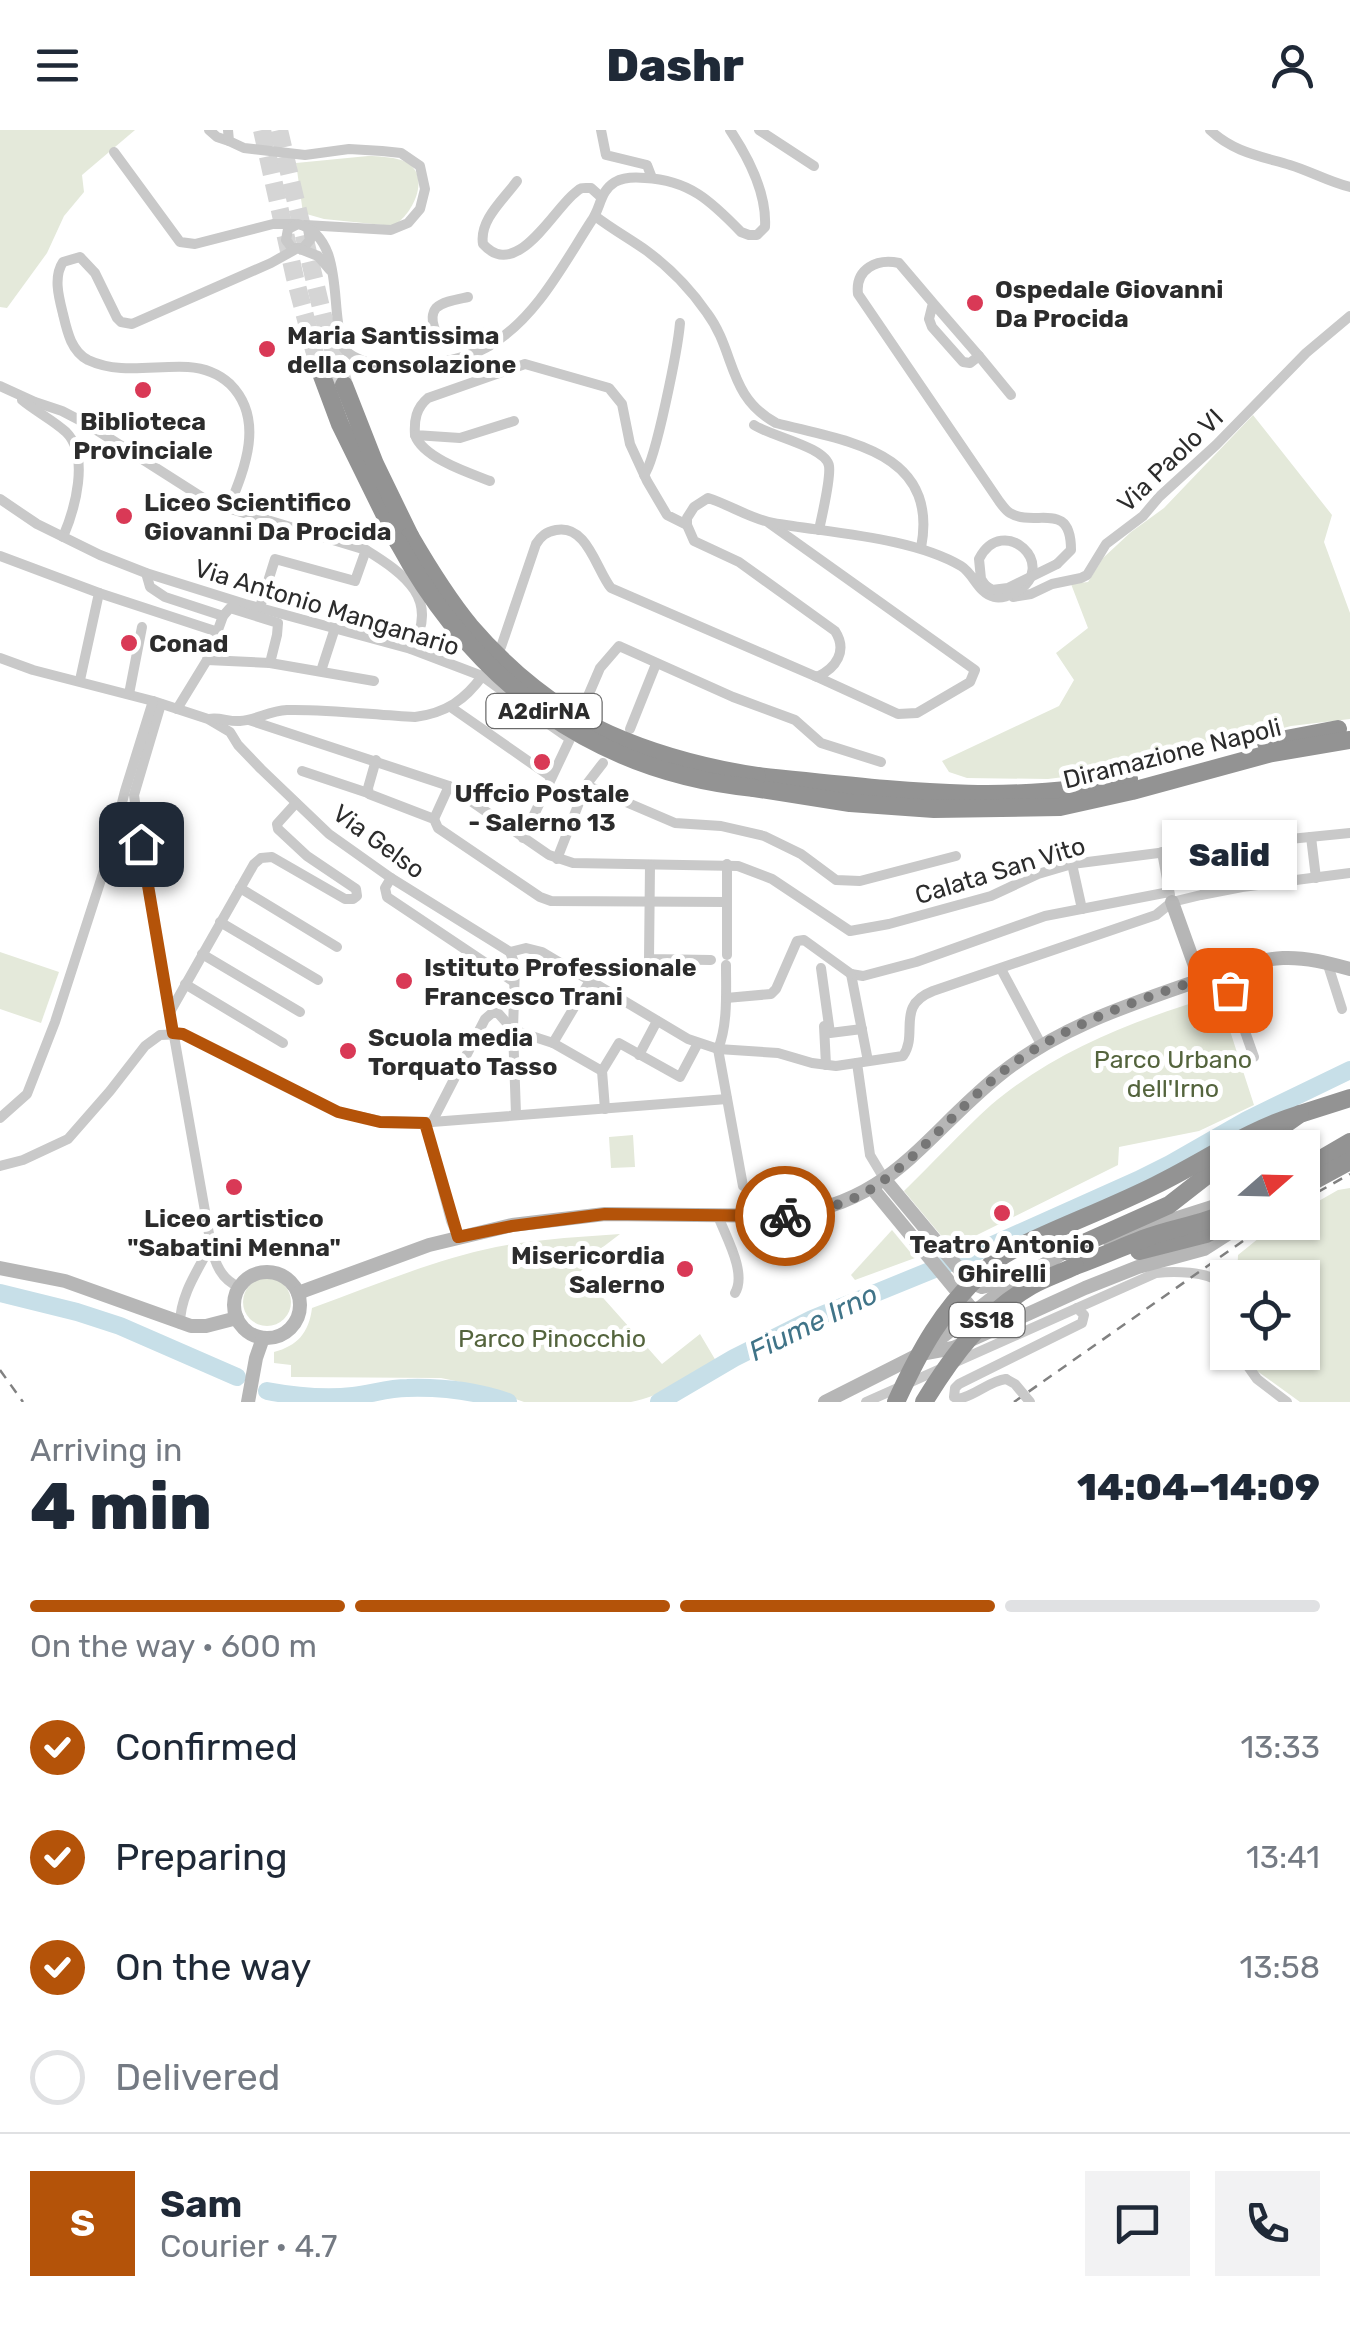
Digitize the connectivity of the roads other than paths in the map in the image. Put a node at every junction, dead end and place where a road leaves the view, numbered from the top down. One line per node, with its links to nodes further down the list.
1 (209, 130): 6 (street)
2 (601, 130): 9 (street)
3 (730, 130): 9 (street)
4 (759, 130): 8 (street)
5 (1210, 130): 11 (street)
6 (228, 135): 14 (street)
7 (114, 152): 15 (street)
8 (814, 166)
9 (652, 178): 12 (street)
10 (517, 181): 12 (street)
11 (1350, 187)
12 (601, 197): 13 (street)
13 (595, 216): 24 (street); 43 (street)
14 (340, 229): 15 (street); 16 (street)
15 (296, 230): 16 (street); 17 (street); 17 (street); 18 (street)
16 (321, 238): 17 (street); 19 (street)
17 (301, 247): 18 (street); 19 (street)
18 (272, 263): 37 (street)
19 (332, 275): 24 (street)
20 (468, 297): 24 (street)
21 (933, 303): 25 (street); 25 (street); 48 (street, bridge)
22 (1350, 316): 48 (street, Via Paolo VI)
23 (680, 323): 34 (street)
24 (489, 346)
25 (979, 356): 30 (street)
26 (318, 364): 42 (highway, Diramazione Napoli / A2dirNA)
27 (344, 385): 42 (highway, Diramazione Napoli / A2dirNA)
28 (0, 386): 29 (street)
29 (13, 392): 37 (street); 41 (street)
30 (1010, 395)
31 (514, 421): 33 (street)
32 (754, 426): 40 (street)
33 (416, 435): 34 (street); 35 (street)
34 (644, 475): 39 (street)
35 (490, 482)
36 (0, 499): 41 (street, Via Antonio Manganario)
37 (228, 507): 44 (street)
38 (768, 522): 39 (street); 40 (street); 62 (street)
39 (686, 526): 62 (street)
40 (819, 530): 43 (street)
41 (63, 536): 46 (street, Via Antonio Manganario)
42 (404, 539): 84 (highway, Diramazione Napoli / A2dirNA, bridge)
43 (921, 548): 48 (street)
44 (366, 550): 49 (street); 55 (street)
45 (0, 556): 47 (street)
46 (146, 573): 49 (street, Via Antonio Manganario); 50 (street)
47 (99, 592): 53 (street); 63 (street)
48 (1002, 598)
49 (260, 607): 52 (street, Via Antonio Manganario)
50 (223, 616): 53 (street); 58 (street)
51 (142, 628): 65 (street)
52 (335, 628): 55 (street, Via Antonio Manganario); 60 (street)
53 (218, 632): 57 (street)
54 (502, 647): 62 (street)
55 (411, 649): 61 (street, Via Antonio Manganario)
56 (0, 658): 63 (street)
57 (207, 660): 58 (street); 68 (street)
58 (270, 663): 60 (street)
59 (656, 664): 69 (street); 73 (street); 77 (street)
60 (320, 672): 64 (street)
61 (484, 673): 67 (street); 80 (street, Via Antonio Manganario)
62 (810, 674)
63 (80, 680): 65 (street)
64 (374, 681)
65 (129, 694): 66 (street)
66 (157, 702): 68 (street); 93 (street); 94 (street)
67 (452, 708): 71 (street); 80 (street)
68 (177, 709): 70 (street)
69 (582, 710)
70 (208, 720): 71 (street); 75 (street, Via Gelso)
71 (249, 720): 75 (street); 76 (street)
72 (1350, 728): 84 (highway, Diramazione Napoli / A2dirNA)
73 (630, 729)
74 (1350, 740): 84 (highway, Diramazione Napoli / A2dirNA)
75 (238, 745): 85 (street, Via Gelso)
76 (376, 760): 82 (street); 83 (street)
77 (880, 762)
78 (603, 764): 81 (street)
79 (302, 772): 83 (street)
80 (551, 777): 89 (street)
81 (586, 785): 91 (street); 92 (street)
82 (449, 786): 86 (street); 89 (street)
83 (368, 793): 86 (street)
84 (988, 800)
85 (296, 803): 99 (street, Via Gelso); 101 (street)
86 (434, 819): 103 (street)
87 (1350, 833): 88 (street, Calata San Vito)
88 (1311, 837): 90 (street, Calata San Vito); 100 (street)
89 (523, 838): 92 (street)
90 (1162, 852): 96 (street, Calata San Vito); 102 (street)
91 (956, 856)
92 (556, 859): 97 (street)
93 (107, 861): 94 (street); 144 (street)
94 (143, 861): 124 (street)
95 (728, 864): 96 (street, Calata San Vito); 97 (street); 104 (street)
96 (1072, 864): 105 (street)
97 (650, 865): 103 (street)
98 (1350, 873): 100 (street)
99 (391, 878): 108 (street, Via Gelso); 119 (street)
100 (1316, 878): 102 (street)
101 (240, 888): 106 (street); 107 (street)
102 (1170, 897): 105 (street); 112 (street); 118 (main road)
103 (649, 900): 104 (street); 110 (street)
104 (726, 902): 121 (street)
105 (1082, 909): 115 (street)
106 (220, 922): 109 (street); 117 (street)
107 (337, 947)
108 (510, 952): 116 (street); 119 (street)
109 (202, 954): 120 (street); 123 (street)
110 (711, 960)
111 (1327, 962): 113 (main road); 114 (main road); 122 (street)
112 (1001, 969): 132 (street); 136 (street)
113 (1350, 970)
114 (1224, 972): 118 (main road); 135 (street)
115 (851, 974): 121 (street); 126 (street)
116 (590, 979): 125 (street); 130 (street)
117 (318, 980)
118 (1200, 980): 132 (main road)
119 (514, 982): 127 (street)
120 (184, 984): 124 (street); 129 (street)
121 (726, 998): 133 (street)
122 (1342, 1009)
123 (300, 1012)
124 (169, 1013): 128 (street)
125 (657, 1021): 131 (street); 134 (street)
126 (862, 1029): 136 (street); 137 (street)
127 (512, 1030): 130 (street); 142 (street); 145 (street)
128 (173, 1033): 145 (street); 150 (street); 161 (street)
129 (283, 1043)
130 (554, 1043): 138 (street)
131 (698, 1043): 133 (street); 134 (street)
132 (1042, 1046): 153 (main road)
133 (718, 1049): 137 (street); 140 (street)
134 (639, 1055): 138 (street)
135 (1254, 1057)
136 (863, 1062): 137 (street); 153 (street)
137 (826, 1065)
138 (602, 1071): 141 (street)
139 (1350, 1098): 143 (highway)
140 (727, 1099): 141 (street); 154 (street)
141 (605, 1109): 142 (street)
142 (516, 1114): 145 (street)
143 (1300, 1114): 146 (highway, bridge); 183 (highway, SS18, bridge)
144 (0, 1118)
145 (429, 1123): 159 (street)
146 (1277, 1130)
147 (1350, 1139): 148 (highway)
148 (1320, 1156)
149 (1350, 1158): 152 (highway)
150 (0, 1166)
151 (1210, 1173): 162 (highway)
152 (1320, 1176)
153 (879, 1184): 156 (main road); 167 (main road)
154 (744, 1186)
155 (1210, 1208): 162 (main road)
156 (718, 1216): 159 (main road); 169 (street)
157 (1210, 1220): 162 (highway, SS18)
158 (1210, 1230): 162 (highway)
159 (458, 1237): 168 (main road)
160 (1218, 1240): 170 (main road)
161 (211, 1245): 166 (street); 174 (street)
162 (1071, 1259): 164 (main road); 184 (highway, SS18, bridge)
163 (0, 1268): 174 (main road)
164 (1036, 1270): 167 (main road); 170 (main road); 172 (main road)
165 (1210, 1279): 171 (street)
166 (239, 1287): 168 (main road); 173 (main road)
167 (961, 1288): 172 (main road); 175 (main road)
168 (298, 1293): 177 (main road)
169 (734, 1294)
170 (1052, 1303): 176 (main road)
171 (1077, 1308): 182 (street); 185 (street, bridge)
172 (974, 1312): 175 (main road); 176 (main road)
173 (237, 1318): 174 (main road); 177 (main road)
174 (180, 1324)
175 (960, 1325): 178 (main road)
176 (1005, 1325): 178 (main road)
177 (263, 1338): 180 (main road)
178 (920, 1354): 181 (main road)
179 (1250, 1370): 186 (street)
180 (248, 1402)
181 (824, 1402)
182 (866, 1402)
183 (896, 1402)
184 (924, 1402)
185 (1030, 1402)
186 (1287, 1402)

